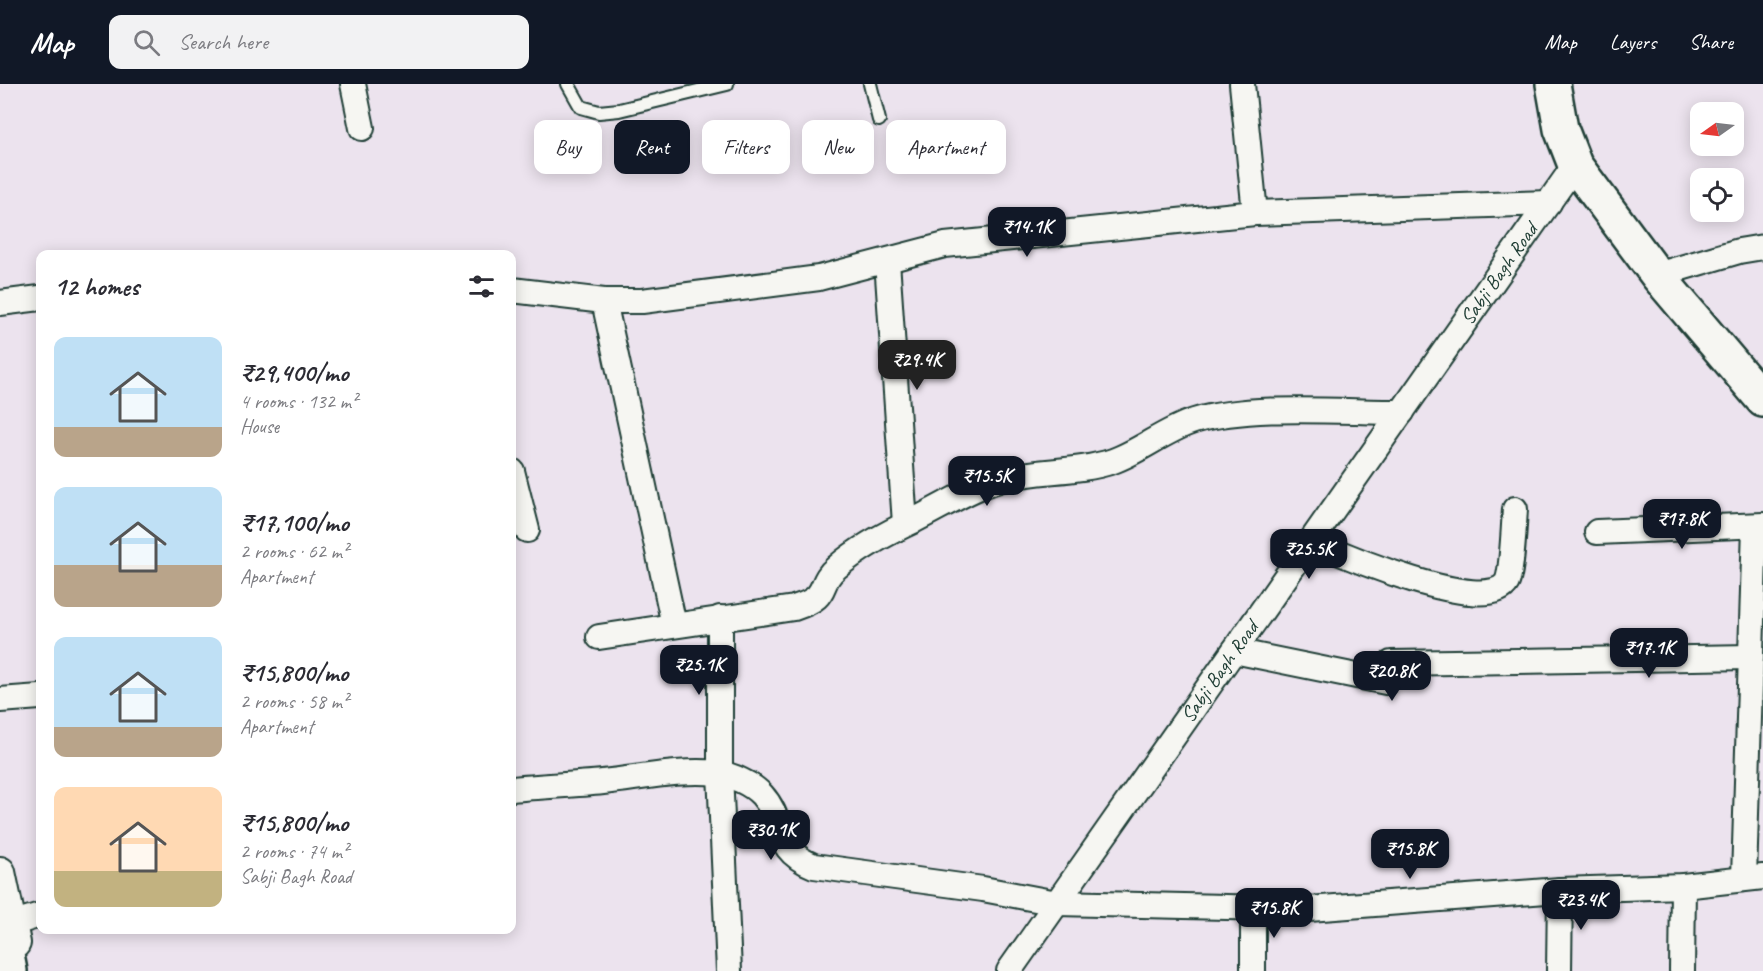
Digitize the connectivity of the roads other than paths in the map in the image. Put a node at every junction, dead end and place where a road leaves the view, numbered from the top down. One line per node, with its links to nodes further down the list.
1 (353, 84): 8 (street)
2 (568, 84): 3 (lane)
3 (727, 84)
4 (870, 84): 7 (lane)
5 (1242, 84): 11 (street)
6 (1553, 84): 9 (main road)
7 (879, 120)
8 (362, 128)
9 (1575, 165): 10 (street, Sabji Bagh Road); 14 (main road)
10 (1549, 203): 11 (street); 20 (street, Sabji Bagh Road)
11 (1255, 213): 13 (street)
12 (1763, 247): 14 (street)
13 (887, 261): 17 (street); 23 (street)
14 (1657, 275): 19 (main road)
15 (516, 290): 17 (street)
16 (36, 298): 18 (street)
17 (604, 301): 29 (street)
18 (0, 303)
19 (1763, 400)
20 (1402, 412): 23 (street); 27 (street, Sabji Bagh Road)
21 (516, 487): 25 (street)
22 (1515, 509): 27 (street)
23 (905, 524): 28 (street)
24 (1759, 526): 26 (street); 32 (street)
25 (527, 530)
26 (1597, 532)
27 (1311, 541): 31 (street, Sabji Bagh Road)
28 (720, 618): 29 (street); 35 (street)
29 (674, 625): 30 (street)
30 (599, 637)
31 (1234, 651): 32 (street); 41 (street, Sabji Bagh Road)
32 (1751, 657): 38 (street)
33 (36, 697): 34 (street)
34 (0, 700)
35 (720, 773): 36 (street); 41 (street); 47 (street)
36 (516, 789)
37 (0, 872): 44 (street)
38 (1753, 878): 39 (street)
39 (1683, 886): 40 (street); 51 (street)
40 (1560, 890): 42 (street); 50 (street)
41 (1057, 903): 42 (street); 48 (street, Sabji Bagh Road)
42 (1253, 907): 49 (street)
43 (36, 916): 44 (street)
44 (5, 922): 45 (main road); 46 (street)
45 (10, 971)
46 (21, 971)
47 (729, 971)
48 (1009, 971)
49 (1253, 971)
50 (1559, 971)
51 (1682, 971)

